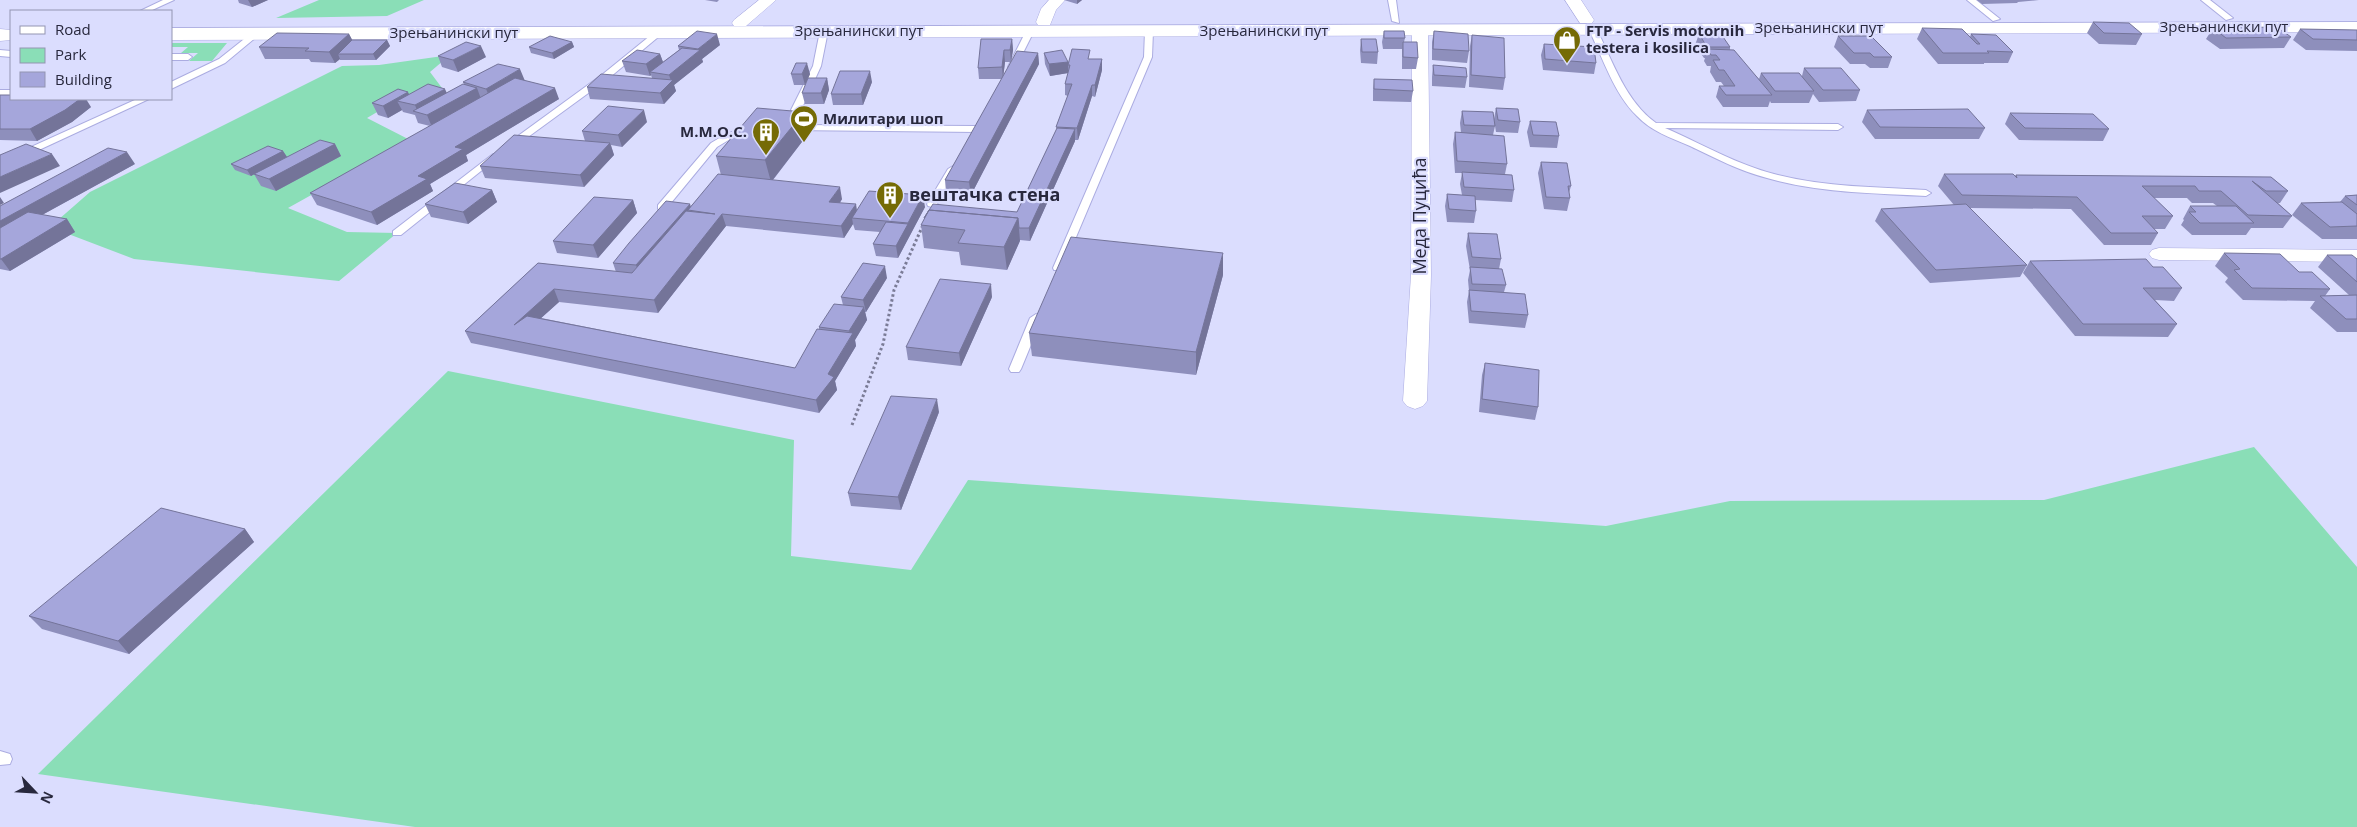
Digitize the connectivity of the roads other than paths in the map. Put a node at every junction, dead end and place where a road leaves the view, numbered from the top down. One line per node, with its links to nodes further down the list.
1 (170, 0): 8 (lane)
2 (768, 0): 13 (street)
3 (1057, 0): 16 (street)
4 (1392, 0): 12 (lane)
5 (1573, 0): 15 (street)
6 (1971, 0): 10 (lane)
7 (2205, 0): 11 (lane)
8 (146, 10)
9 (2357, 17): 11 (main road, Зрењанински пут)
10 (1996, 18): 11 (main road, Зрењанински пут); 15 (main road, Зрењанински пут)
11 (2229, 18)
12 (1396, 21): 15 (main road, Зрењанински пут); 16 (main road, Зрењанински пут)
13 (740, 23): 14 (main road, Зрењанински пут); 16 (main road, Зрењанински пут)
14 (172, 25)
15 (1590, 25): 17 (main road, Зрењанински пут); 18 (main road, Зрењанински пут); 30 (lane)
16 (1037, 27): 19 (main road, Зрењанински пут); 20 (main road, Зрењанински пут); 26 (lane)
17 (2357, 27)
18 (1420, 30): 20 (main road, Зрењанински пут); 46 (street, Меда Пуцића)
19 (824, 31): 21 (main road, Зрењанински пут); 29 (lane)
20 (1149, 31): 43 (lane)
21 (659, 33): 23 (main road, Зрењанински пут); 40 (lane)
22 (172, 34): 23 (main road, Зрењанински пут)
23 (256, 34): 27 (lane)
24 (172, 57): 25 (lane)
25 (188, 57)
26 (1006, 77)
27 (172, 84)
28 (142, 100): 36 (lane)
29 (796, 110)
30 (1653, 125): 31 (lane); 37 (lane)
31 (1838, 127)
32 (764, 128): 39 (lane)
33 (783, 128): 34 (lane)
34 (977, 129)
35 (957, 163): 38 (lane)
36 (0, 165)
37 (1926, 193)
38 (932, 204)
39 (662, 206)
40 (397, 233)
41 (2159, 254): 42 (street)
42 (2357, 256)
43 (1054, 277)
44 (1042, 305): 45 (lane)
45 (1015, 369)
46 (1415, 401)

